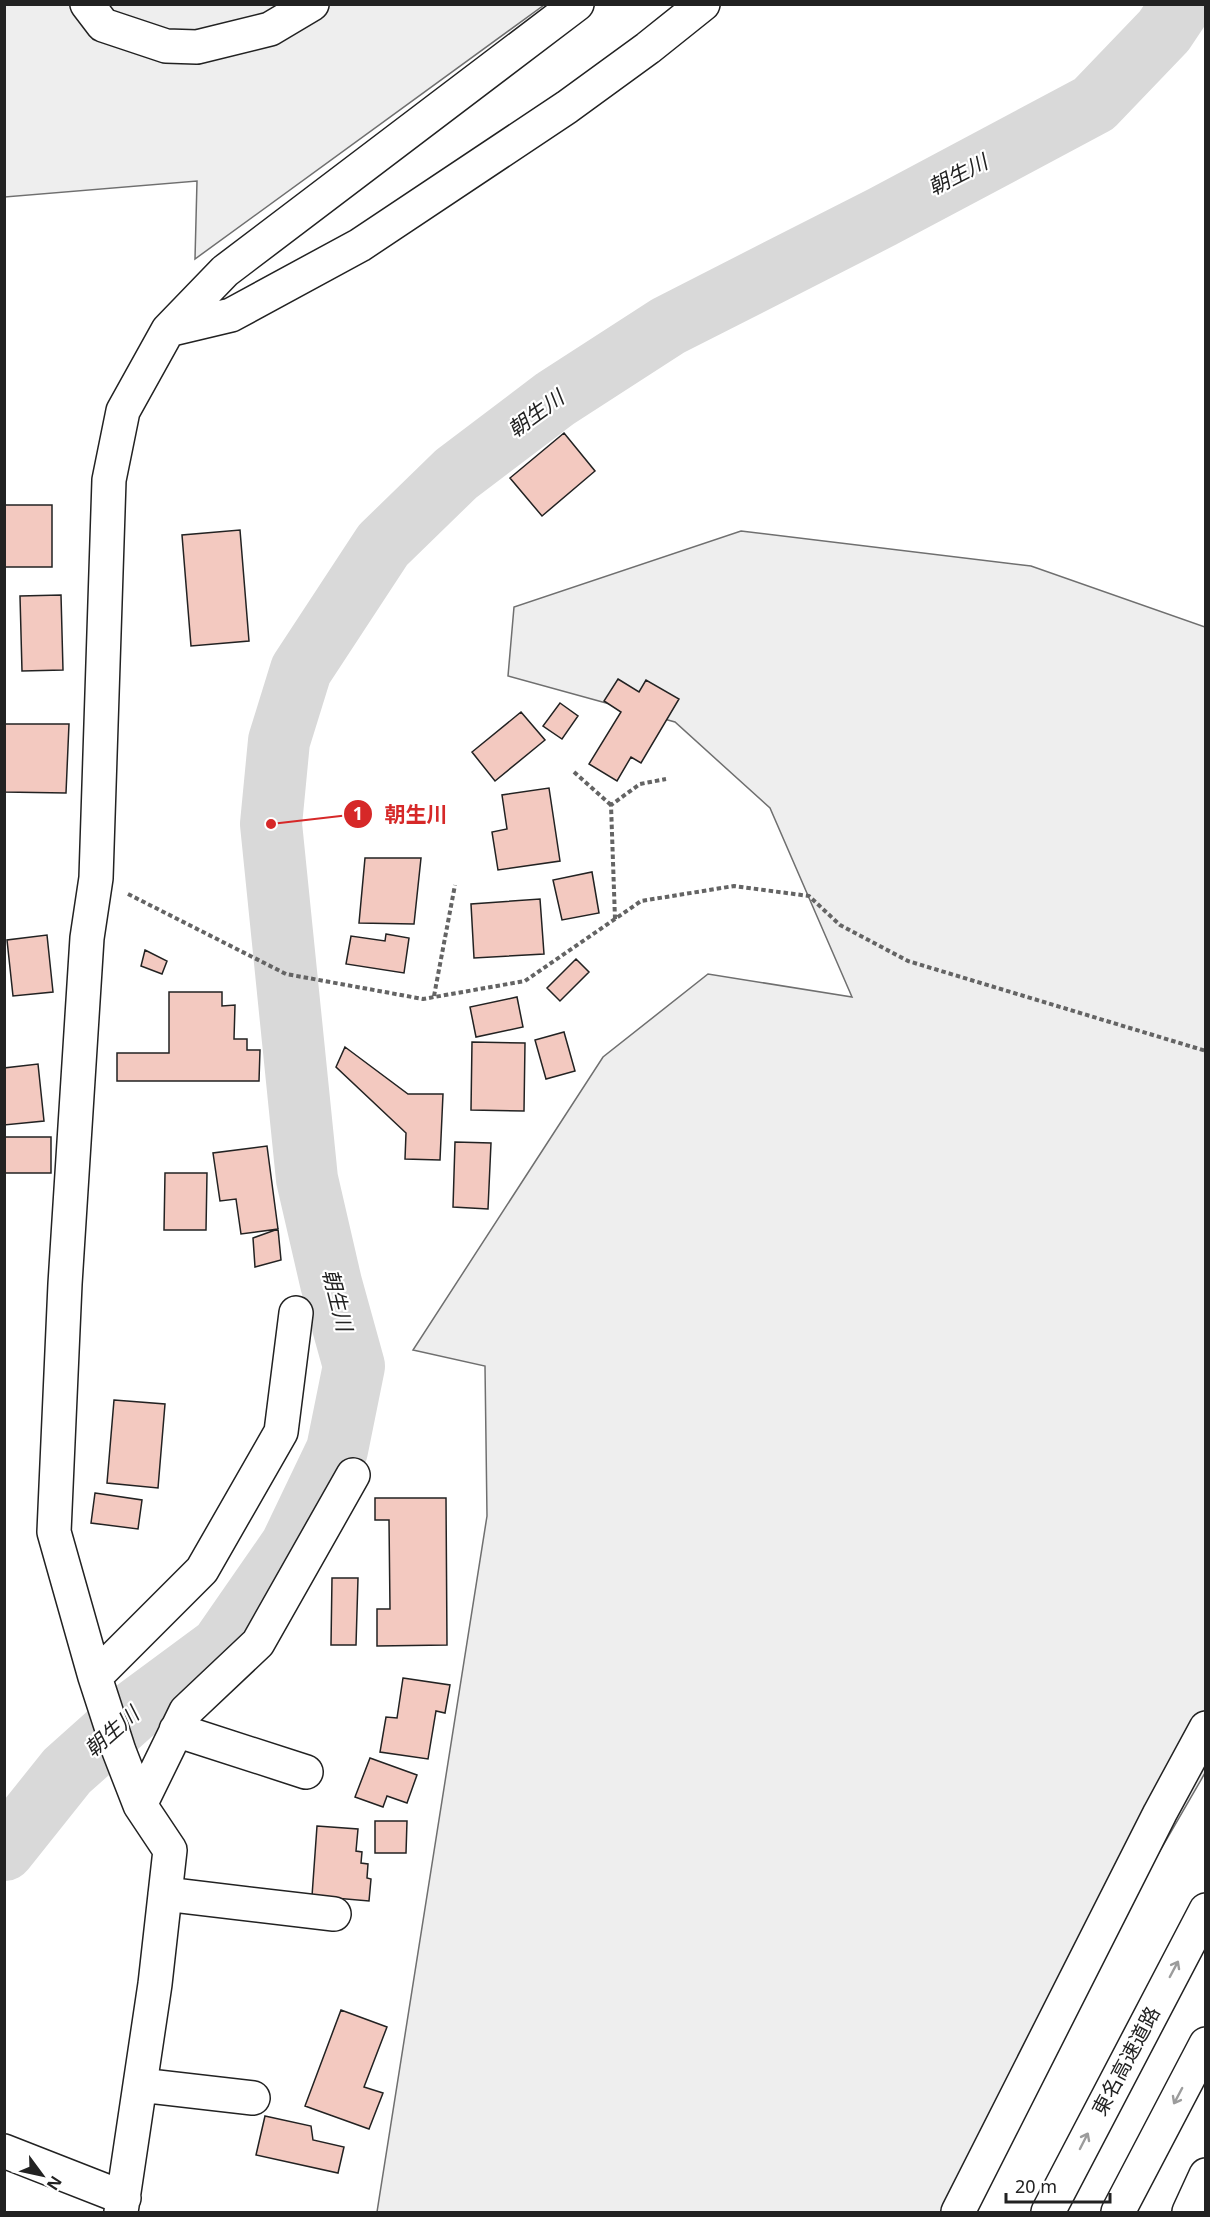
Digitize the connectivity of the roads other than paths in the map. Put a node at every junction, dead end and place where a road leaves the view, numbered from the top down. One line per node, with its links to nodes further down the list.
1 (87, 4): 2 (main road)
2 (312, 4)
3 (576, 4): 5 (main road)
4 (703, 4): 5 (main road)
5 (168, 330): 8 (main road)
6 (296, 1313): 8 (main road)
7 (353, 1475): 10 (main road)
8 (95, 1677): 12 (main road)
9 (1206, 1728): 22 (main road)
10 (176, 1730): 11 (main road); 12 (main road)
11 (306, 1772)
12 (140, 1805): 13 (main road)
13 (165, 1894): 15 (main road); 17 (main road)
14 (1206, 1910): 23 (main road, 東名高速道路, one-way to 14)
15 (334, 1914)
16 (1206, 2044): 24 (main road, one-way to 24)
17 (140, 2085): 18 (main road); 21 (main road)
18 (252, 2098)
19 (4, 2151): 21 (main road)
20 (1206, 2175): 25 (main road)
21 (122, 2205)
22 (958, 2212)
23 (1048, 2212)
24 (1118, 2212)
25 (1189, 2212)

